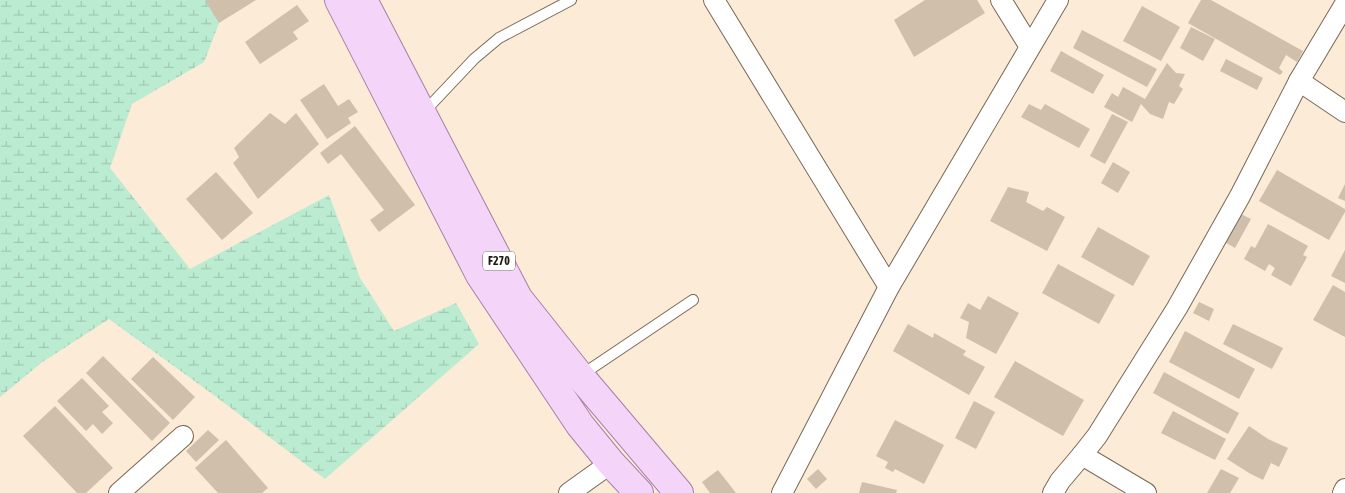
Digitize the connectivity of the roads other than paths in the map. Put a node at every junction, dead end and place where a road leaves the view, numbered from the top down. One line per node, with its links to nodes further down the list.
1 (339, 0): 17 (main road, F270)
2 (363, 0): 11 (main road, F270)
3 (571, 0): 11 (lane)
4 (714, 0): 12 (street)
5 (1001, 0): 8 (street)
6 (1058, 0): 8 (street)
7 (1345, 4): 9 (street)
8 (1030, 48): 12 (street)
9 (1299, 81): 10 (street); 16 (street)
10 (1345, 112)
11 (422, 115): 14 (main road, F270)
12 (889, 287): 23 (street)
13 (693, 300): 14 (lane)
14 (580, 376): 22 (main road, F270)
15 (183, 436): 19 (street)
16 (1082, 455): 24 (street); 25 (street)
17 (611, 463): 20 (street); 21 (main road, F270)
18 (1345, 490): 26 (street)
19 (119, 493)
20 (569, 493)
21 (639, 493)
22 (679, 493)
23 (782, 493)
24 (1053, 493)
25 (1146, 493)
26 (1343, 493)

